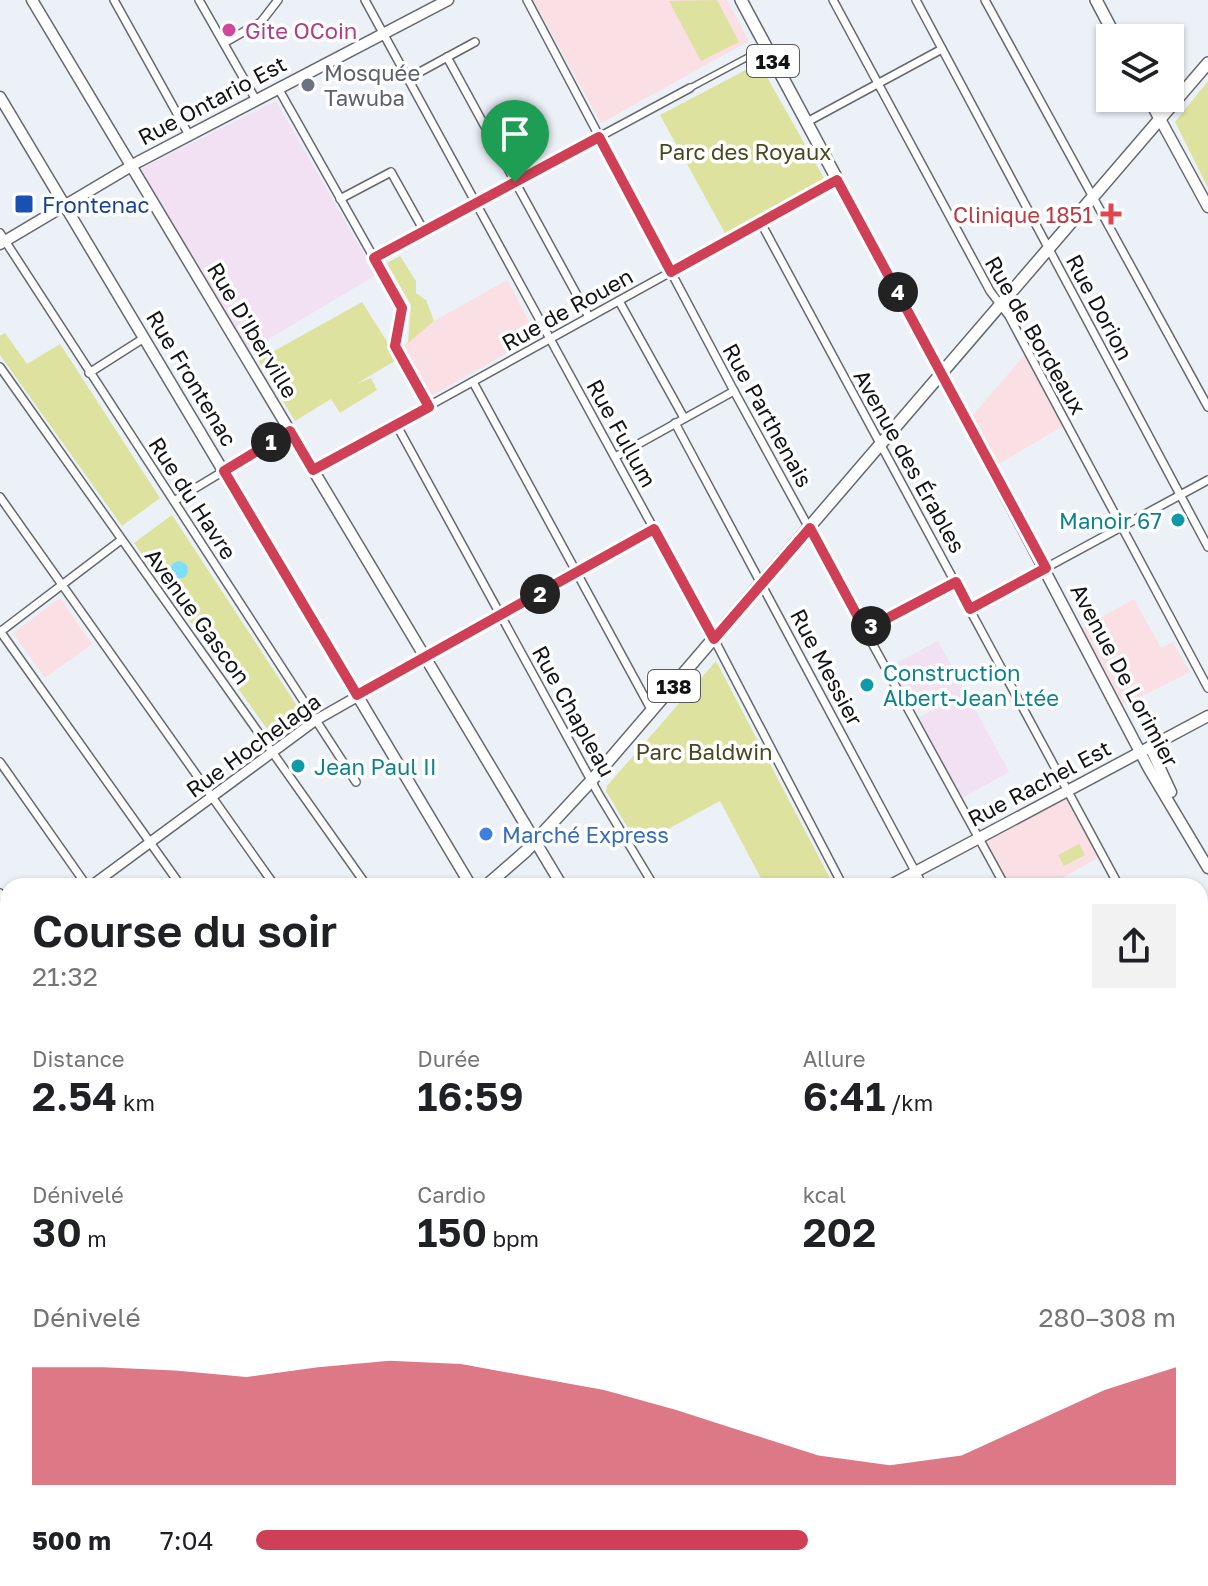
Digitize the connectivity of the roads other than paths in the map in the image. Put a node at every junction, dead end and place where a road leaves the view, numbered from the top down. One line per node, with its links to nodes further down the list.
1 (32, 0): 33 (main road, Rue D'Iberville)
2 (114, 0): 31 (street)
3 (199, 0): 17 (street)
4 (278, 0): 17 (street)
5 (365, 0): 15 (street, Rue Fullum)
6 (448, 0): 15 (main road, Rue Ontario Est)
7 (527, 0): 32 (street, Rue Parthenais)
8 (741, 0): 18 (main road, Avenue De Lorimier / 134)
9 (846, 0): 13 (street)
10 (916, 0): 19 (street, Rue Dorion)
11 (985, 0): 37 (street)
12 (1096, 0): 14 (main road)
13 (835, 3): 23 (street, Rue de Bordeaux)
14 (1109, 24)
15 (383, 34): 22 (street, Rue Fullum); 24 (main road, Rue Ontario Est)
16 (475, 42): 20 (street)
17 (224, 43): 27 (street)
18 (766, 48): 25 (street); 30 (main road, Avenue De Lorimier / 134)
19 (942, 49): 23 (street); 44 (street, Rue Dorion)
20 (447, 57): 22 (street); 35 (street)
21 (1208, 63): 29 (main road, 138)
22 (407, 79): 38 (street, Rue Fullum)
23 (878, 84): 30 (street); 48 (street, Rue de Bordeaux)
24 (278, 88): 27 (main road, Rue Ontario Est); 36 (street)
25 (690, 88): 32 (street)
26 (0, 97): 39 (main road, Rue Frontenac)
27 (256, 100): 31 (main road, Rue Ontario Est)
28 (1156, 112): 29 (main road)
29 (1160, 119): 37 (main road, 138); 40 (main road)
30 (807, 122): 34 (main road, Avenue De Lorimier / 134)
31 (189, 135): 33 (main road, Rue Ontario Est)
32 (599, 137): 35 (street); 46 (street, Rue Parthenais)
33 (131, 166): 39 (main road, Rue Ontario Est); 63 (main road, Rue D'Iberville)
34 (837, 180): 41 (street, Rue de Rouen); 55 (main road, Avenue De Lorimier / 134)
35 (515, 182): 38 (street); 49 (street)
36 (340, 199): 42 (street); 45 (street)
37 (1091, 199): 44 (main road, 138); 59 (street)
38 (476, 203): 42 (street); 51 (street, Rue Fullum)
39 (65, 205): 43 (main road, Rue Ontario Est); 50 (main road, Rue Frontenac)
40 (1208, 207)
41 (761, 223): 46 (street, Rue de Rouen); 64 (street, Avenue des Érables)
42 (424, 231): 45 (street)
43 (1, 240): 54 (street, Rue du Havre)
44 (1049, 249): 48 (main road, 138); 69 (street, Rue Dorion)
45 (374, 258): 52 (street)
46 (671, 272): 47 (street, Rue de Rouen); 57 (street, Rue Parthenais)
47 (619, 301): 49 (street, Rue de Rouen); 60 (street)
48 (1000, 305): 55 (main road, 138); 72 (street, Rue de Bordeaux)
49 (589, 317): 51 (street, Rue de Rouen)
50 (144, 338): 54 (street); 67 (main road, Rue Frontenac)
51 (550, 339): 56 (street, Rue de Rouen); 65 (street, Rue Fullum)
52 (401, 358): 58 (street)
53 (0, 367): 75 (street, Avenue Gascon)
54 (89, 373): 71 (street, Rue du Havre)
55 (941, 373): 64 (main road, 138); 77 (main road, Avenue De Lorimier)
56 (473, 382): 58 (street, Rue de Rouen); 78 (street)
57 (734, 391): 60 (street); 73 (street, Rue Parthenais)
58 (429, 407): 62 (street, Rue de Rouen)
59 (1208, 407)
60 (684, 418): 61 (street)
61 (675, 423): 65 (street); 79 (street, Rue Messier)
62 (396, 424): 66 (street, Rue de Rouen); 83 (street, Rue Chapleau)
63 (290, 431): 66 (main road, Rue D'Iberville); 67 (street)
64 (881, 444): 73 (main road, 138); 80 (street, Avenue des Érables)
65 (615, 457): 74 (street, Rue Fullum)
66 (313, 470): 87 (main road, Rue D'Iberville)
67 (224, 471): 71 (street); 89 (main road, Rue Frontenac)
68 (1208, 480): 69 (street)
69 (1180, 495): 72 (street); 76 (street, Rue Dorion)
70 (0, 497): 81 (street)
71 (174, 501): 92 (street, Rue du Havre)
72 (1121, 527): 77 (street); 88 (street, Rue de Bordeaux)
73 (810, 528): 79 (main road, 138); 84 (street, Rue Parthenais)
74 (654, 529): 78 (street, Rue Hochelaga); 86 (street, Rue Fullum)
75 (121, 540): 81 (street); 94 (street, Avenue Gascon)
76 (1208, 547)
77 (1046, 568): 82 (street); 93 (main road, Avenue De Lorimier)
78 (577, 572): 83 (street, Rue Hochelaga); 90 (street)
79 (762, 582): 86 (main road, 138); 104 (street, Rue Messier)
80 (956, 582): 82 (street, Avenue des Érables); 84 (street)
81 (62, 585): 85 (street); 99 (street)
82 (970, 609): 98 (street, Avenue des Érables)
83 (501, 614): 87 (street, Rue Hochelaga); 96 (street, Rue Chapleau)
84 (865, 630): 100 (street, Rue Parthenais)
85 (0, 631): 102 (street)
86 (714, 639): 90 (main road, 138); 114 (street, Rue Fullum)
87 (425, 658): 89 (street, Rue Hochelaga); 101 (main road, Rue D'Iberville)
88 (1208, 688)
89 (357, 695): 92 (street, Rue Hochelaga); 110 (main road, Rue Frontenac)
90 (652, 711): 96 (main road, 138)
91 (1208, 716): 93 (main road, Rue Rachel Est)
92 (316, 720): 94 (street, Rue Hochelaga); 97 (street, Rue du Havre)
93 (1145, 749): 98 (main road, Rue Rachel Est); 103 (main road, Avenue De Lorimier)
94 (272, 751): 99 (street, Rue Hochelaga); 109 (street, Avenue Gascon)
95 (0, 762): 105 (street)
96 (592, 780): 101 (main road, 138); 113 (street, Rue Chapleau)
97 (356, 782)
98 (1068, 789): 100 (main road, Rue Rachel Est); 118 (street, Avenue des Érables)
99 (211, 796): 102 (street, Rue Hochelaga); 108 (street)
100 (978, 838): 104 (main road, Rue Rachel Est); 117 (street, Rue Parthenais)
101 (535, 841): 111 (main road, 138); 112 (main road, Rue D'Iberville)
102 (150, 842): 106 (street, Rue Hochelaga); 107 (street)
103 (1208, 868)
104 (916, 871): 115 (main road, Rue Rachel Est); 116 (street, Rue Messier)
105 (83, 878)
106 (100, 878)
107 (175, 878)
108 (269, 878)
109 (361, 878)
110 (466, 878)
111 (495, 878)
112 (557, 878)
113 (649, 878)
114 (839, 878)
115 (903, 878)
116 (919, 878)
117 (1000, 878)
118 (1115, 878)

